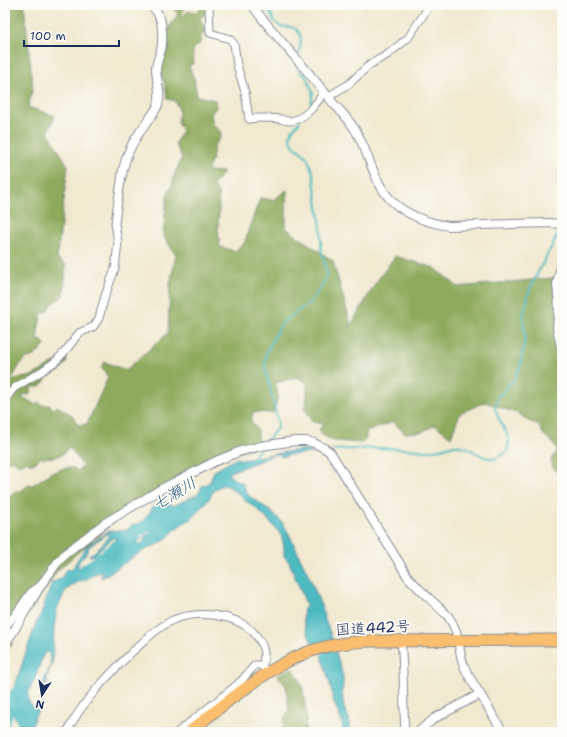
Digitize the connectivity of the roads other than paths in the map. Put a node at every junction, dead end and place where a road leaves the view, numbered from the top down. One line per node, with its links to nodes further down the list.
1 (150, 5): 6 (street)
2 (210, 5): 5 (street)
3 (252, 5): 5 (street)
4 (430, 5): 5 (street)
5 (327, 94): 7 (street)
6 (122, 175): 12 (street)
7 (562, 224)
8 (562, 260): 10 (street)
9 (562, 276): 10 (street)
10 (557, 284): 11 (street)
11 (562, 350)
12 (5, 400)
13 (41, 585): 14 (street); 16 (street); 18 (street)
14 (5, 627)
15 (401, 640): 16 (highway, 国道442号); 19 (highway, 国道442号); 24 (street)
16 (459, 640): 17 (highway, 国道442号); 20 (street)
17 (562, 640)
18 (5, 644)
19 (267, 669): 21 (street); 22 (street); 23 (highway, 国道442号)
20 (480, 694): 25 (street); 26 (street)
21 (67, 732)
22 (178, 732)
23 (188, 732)
24 (405, 732)
25 (418, 732)
26 (503, 732)

